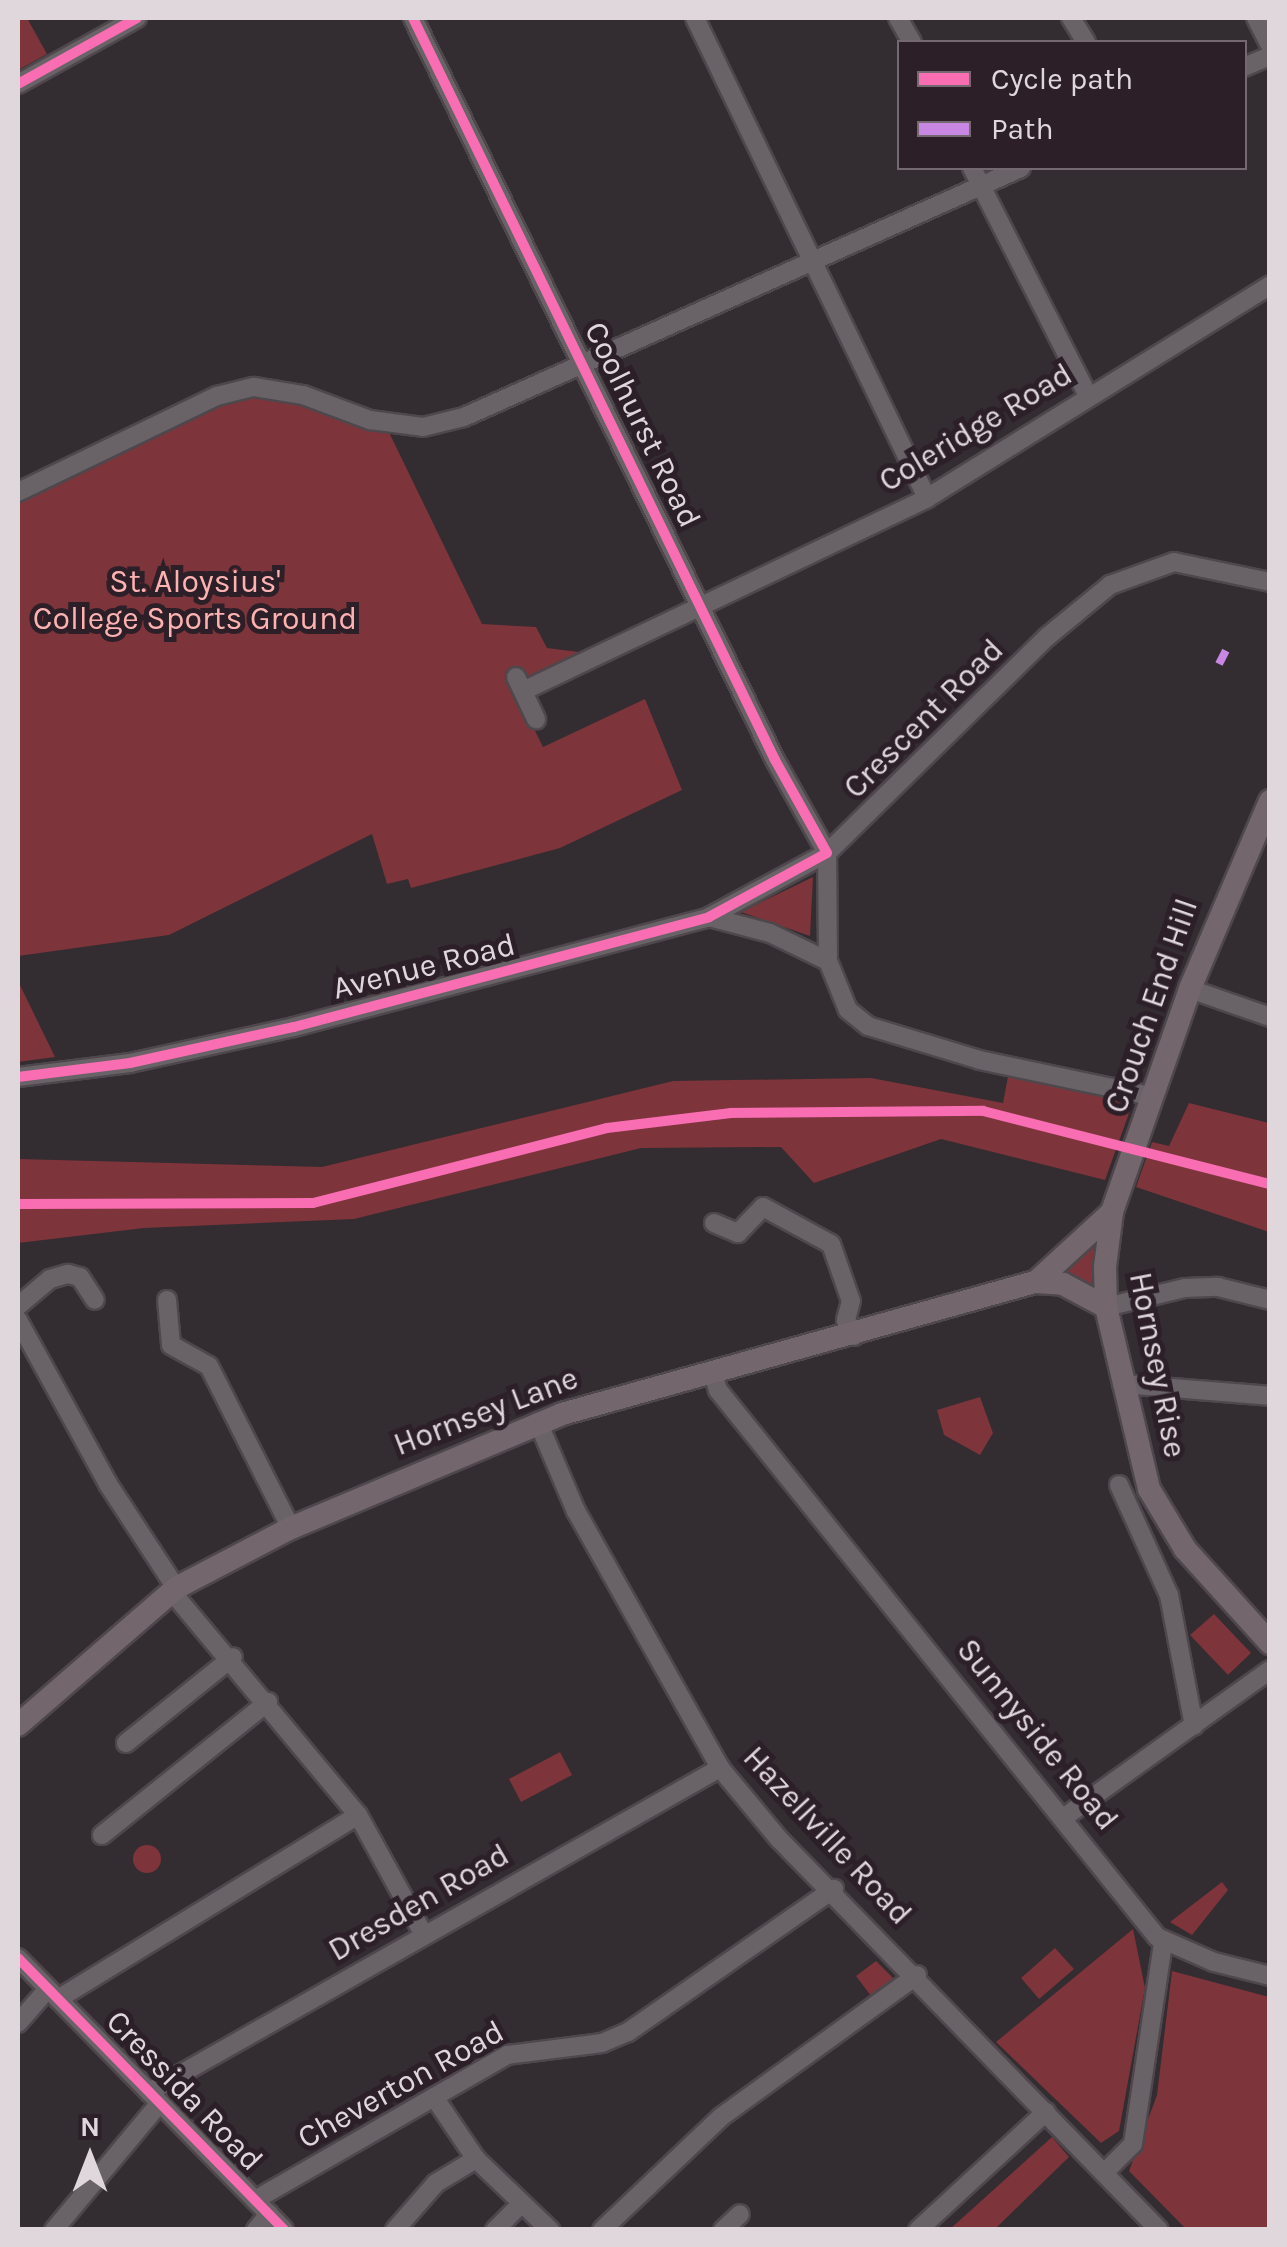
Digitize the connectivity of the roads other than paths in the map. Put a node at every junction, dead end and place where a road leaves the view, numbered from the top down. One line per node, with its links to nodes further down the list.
1 (137, 18): 10 (street)
2 (413, 18): 16 (street, Coolhurst Road)
3 (695, 18): 14 (street)
4 (898, 18): 7 (street)
5 (1072, 18): 8 (street)
6 (1256, 18): 9 (street)
7 (911, 40)
8 (1085, 40)
9 (1270, 44)
10 (18, 84)
11 (973, 170): 13 (street)
12 (1016, 170): 13 (street)
13 (980, 186): 14 (street); 17 (street)
14 (819, 262): 16 (street); 19 (street)
15 (1270, 285): 17 (street, Coleridge Road)
16 (584, 366): 18 (street); 21 (street, Coolhurst Road)
17 (1088, 396): 19 (street, Coleridge Road)
18 (18, 492)
19 (928, 498): 21 (street, Coleridge Road)
20 (1270, 582): 24 (street, Crescent Road)
21 (704, 606): 22 (street, Coleridge Road); 24 (street, Coolhurst Road)
22 (536, 718)
23 (1270, 801): 27 (main road, Crouch End Hill)
24 (827, 854): 25 (street, Avenue Road); 26 (street)
25 (709, 917): 26 (street, Avenue Road); 29 (street, Avenue Road)
26 (828, 961): 30 (street)
27 (1190, 988): 28 (street); 31 (main road, Crouch End Hill)
28 (1270, 1017)
29 (18, 1076)
30 (1141, 1094)
31 (1112, 1212): 33 (main road, Crouch End Hill); 34 (main road, Hornsey Lane)
32 (714, 1223): 42 (street)
33 (1107, 1237): 34 (main road, Hornsey Lane); 40 (main road, Hornsey Rise)
34 (1070, 1252): 35 (main road, Hornsey Lane)
35 (1036, 1282): 40 (main road); 42 (main road, Hornsey Lane)
36 (95, 1300): 39 (street)
37 (167, 1300): 48 (street)
38 (1270, 1300): 40 (street)
39 (18, 1306)
40 (1106, 1306): 44 (main road, Hornsey Rise)
41 (18, 1320): 49 (street)
42 (854, 1336): 43 (main road, Hornsey Lane)
43 (713, 1373): 46 (main road, Hornsey Lane); 59 (street, Sunnyside Road)
44 (1122, 1384): 45 (street); 50 (main road, Hornsey Rise)
45 (1270, 1396)
46 (538, 1422): 48 (main road, Hornsey Lane); 57 (street, Hazellville Road)
47 (1119, 1485): 55 (street)
48 (291, 1528): 49 (main road, Hornsey Lane)
49 (174, 1590): 51 (street); 54 (main road, Hornsey Lane)
50 (1270, 1643)
51 (233, 1658): 53 (street); 56 (street)
52 (1270, 1670): 55 (street)
53 (268, 1702): 58 (street); 60 (street)
54 (18, 1725)
55 (1194, 1726): 59 (street)
56 (126, 1742)
57 (720, 1768): 61 (street, Hazellville Road); 62 (street, Dresden Road)
58 (358, 1815): 62 (street); 67 (street)
59 (1066, 1816): 63 (street, Sunnyside Road)
60 (102, 1836)
61 (834, 1889): 65 (street, Hazellville Road); 70 (street, Cheverton Road)
62 (424, 1935): 69 (street, Dresden Road)
63 (1163, 1943): 66 (street); 73 (street)
64 (18, 1958): 67 (street, Cressida Road)
65 (917, 1976): 71 (street, Hazellville Road); 84 (street)
66 (1270, 1976)
67 (52, 1995): 68 (street); 69 (street, Cressida Road)
68 (18, 2023)
69 (154, 2098): 74 (street, Cressida Road); 78 (street)
70 (434, 2098): 72 (street); 74 (street, Cheverton Road)
71 (1046, 2112): 73 (street, Hazellville Road); 86 (street)
72 (476, 2160): 75 (street); 81 (street)
73 (1104, 2174): 87 (street, Hazellville Road)
74 (255, 2200): 76 (street, Cressida Road)
75 (522, 2203): 82 (street); 83 (street)
76 (269, 2214): 79 (street); 80 (street, Cressida Road)
77 (740, 2214): 85 (street)
78 (54, 2230)
79 (256, 2230)
80 (284, 2230)
81 (395, 2230)
82 (494, 2230)
83 (550, 2230)
84 (602, 2230)
85 (723, 2230)
86 (918, 2230)
87 (1159, 2230)

